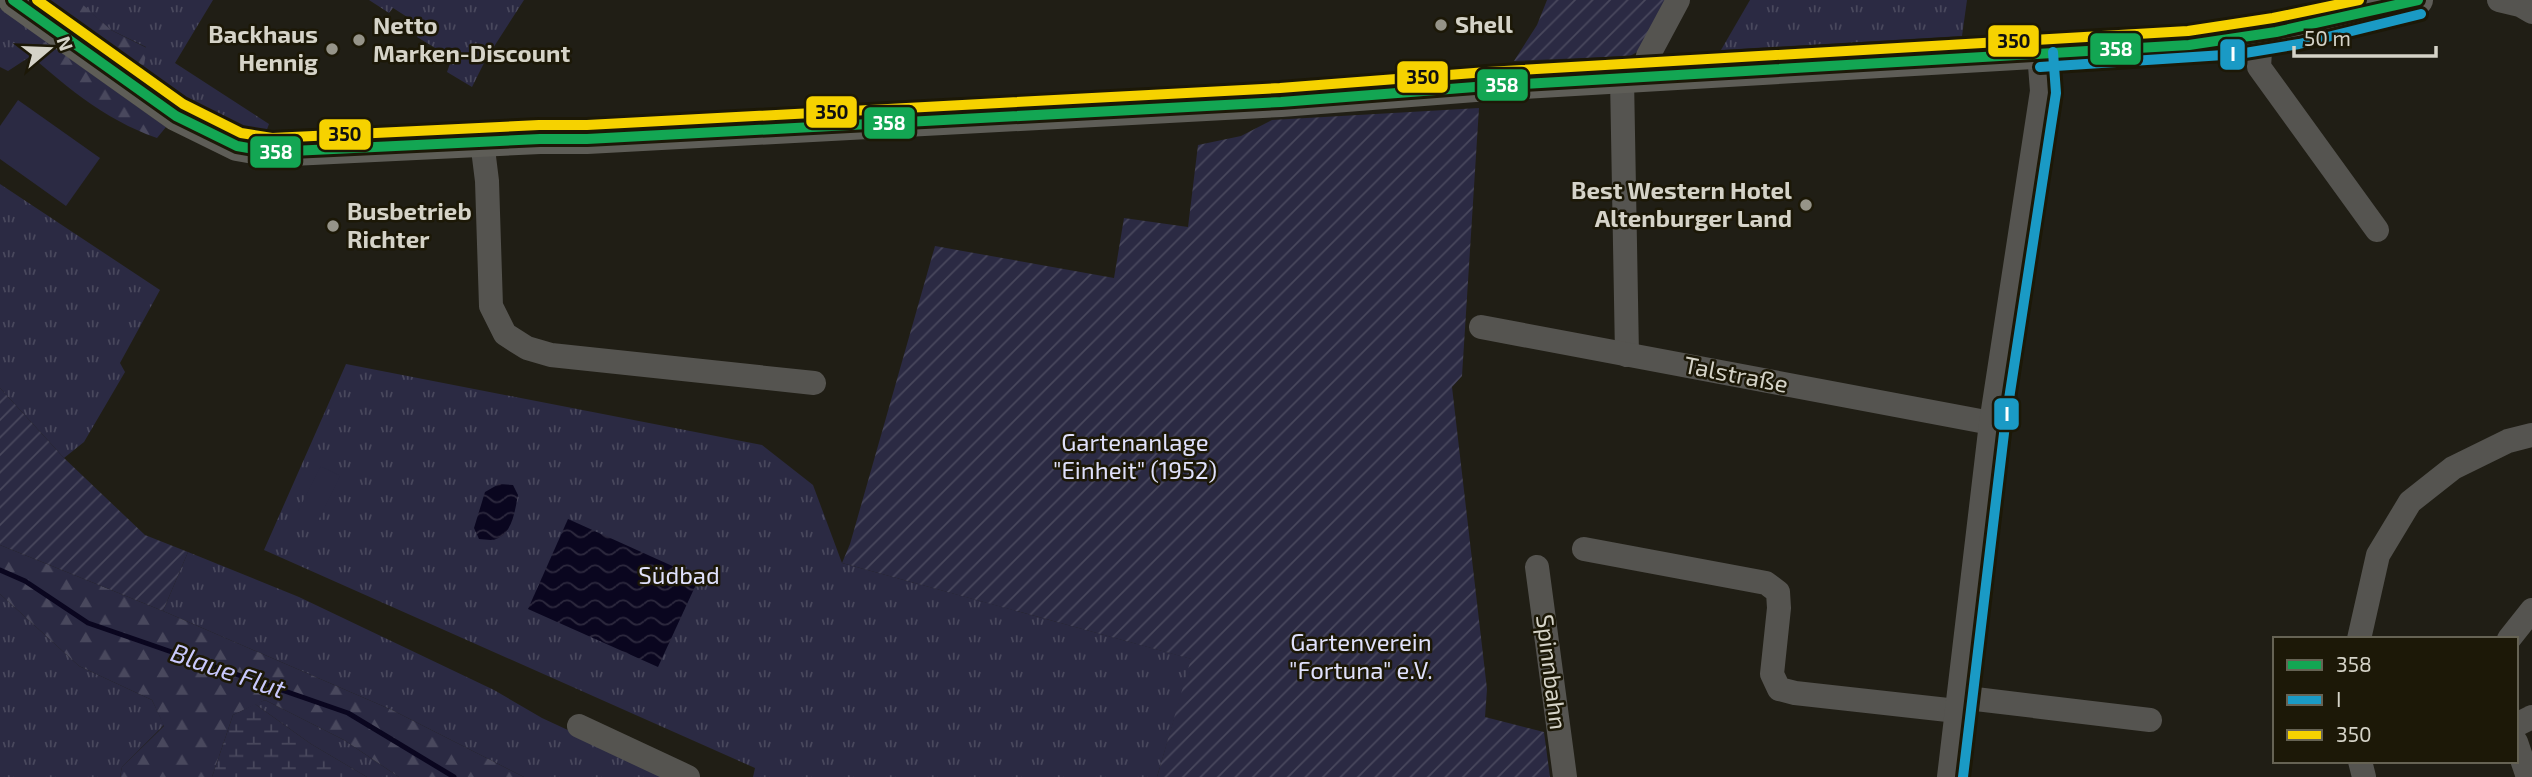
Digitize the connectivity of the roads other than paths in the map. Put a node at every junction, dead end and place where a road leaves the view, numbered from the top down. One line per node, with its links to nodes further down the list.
1 (13, 0): 9 (main road)
2 (1678, 0): 8 (street)
3 (2418, 0): 6 (main road)
4 (2499, 0): 5 (street)
5 (2532, 12)
6 (2261, 36): 7 (main road); 10 (street)
7 (2039, 53): 8 (main road); 14 (street)
8 (1632, 77): 9 (main road); 12 (street)
9 (482, 141): 13 (street)
10 (2377, 230)
11 (1482, 327): 12 (street, Talstraße)
12 (1627, 355): 14 (street, Talstraße)
13 (814, 383)
14 (1991, 423): 21 (street)
15 (2532, 435): 19 (street)
16 (1584, 549): 21 (street)
17 (1537, 567): 26 (street, Spinnbahn)
18 (2532, 610): 20 (street)
19 (2358, 637)
20 (2511, 637)
21 (1958, 704): 22 (street); 27 (street)
22 (2150, 720)
23 (579, 726): 25 (street)
24 (2518, 748): 28 (street)
25 (688, 777)
26 (1565, 777)
27 (1949, 777)
28 (2528, 777)

